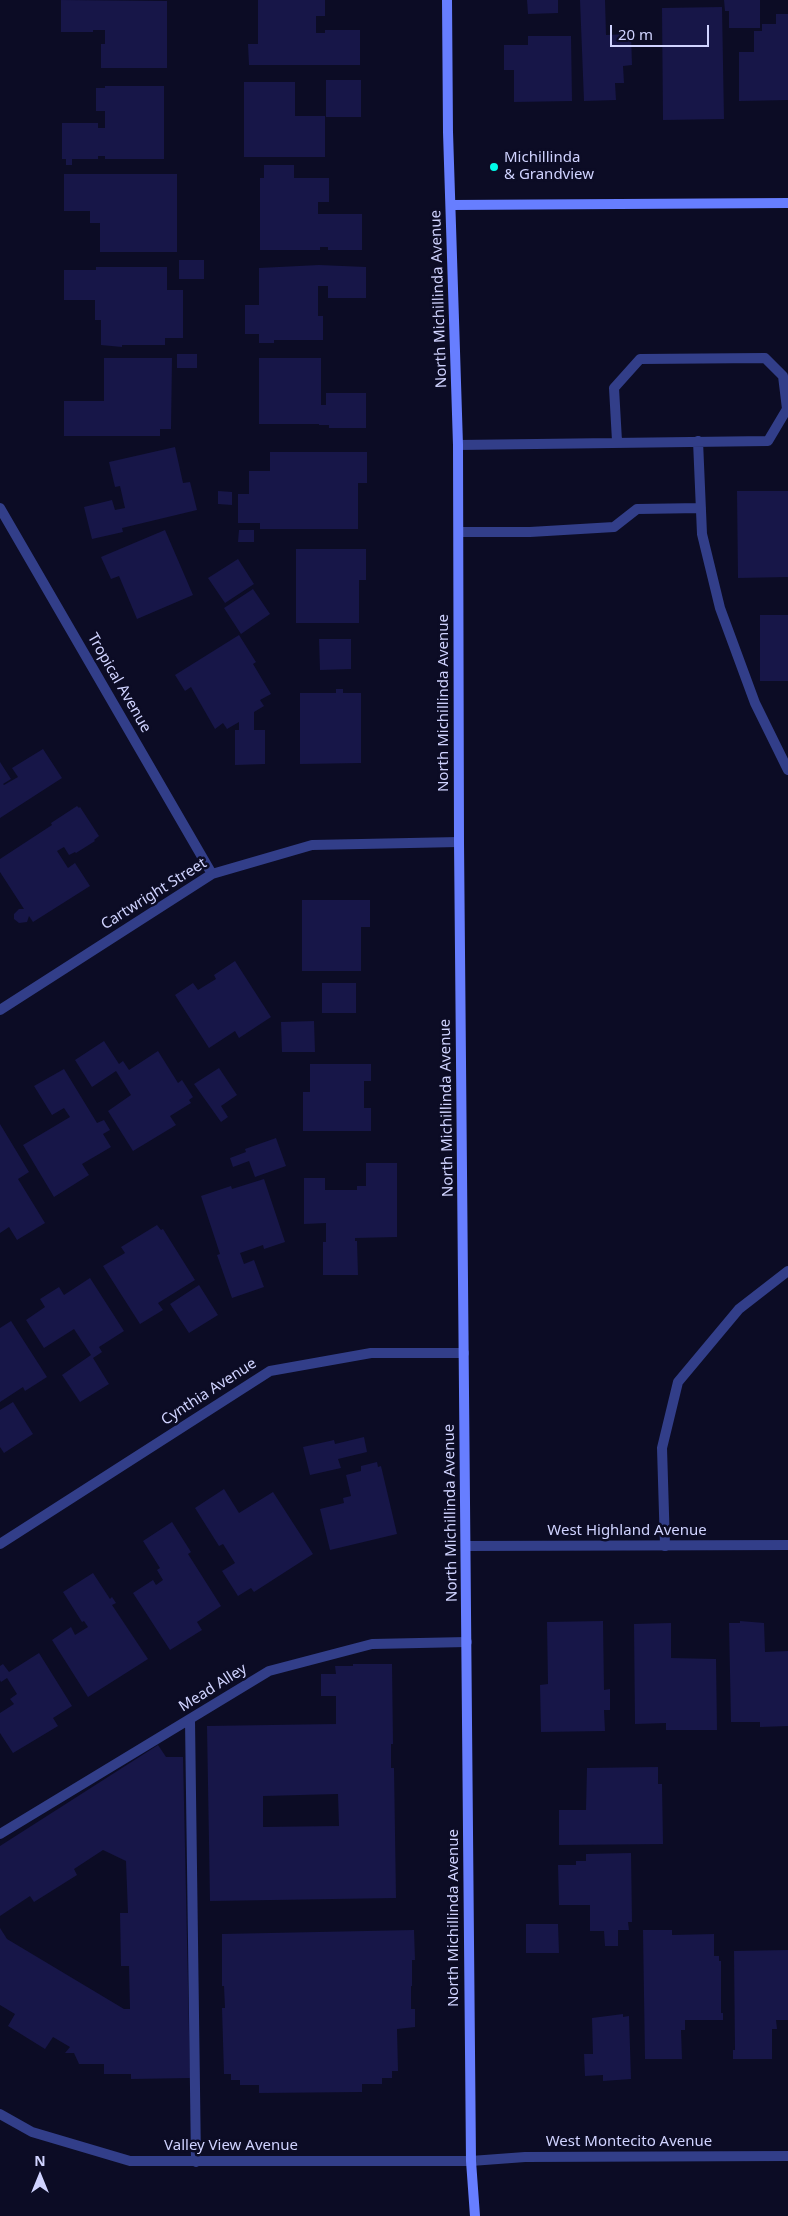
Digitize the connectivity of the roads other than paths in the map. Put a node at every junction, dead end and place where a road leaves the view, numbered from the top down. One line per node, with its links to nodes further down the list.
1 (447, 0): 3 (street, North Michillinda Avenue)
2 (788, 203): 3 (street)
3 (451, 205): 6 (street, North Michillinda Avenue)
4 (616, 441): 5 (street); 5 (street); 6 (street)
5 (698, 441): 8 (street)
6 (458, 445): 9 (street, North Michillinda Avenue)
7 (0, 508): 12 (street, Tropical Avenue)
8 (701, 508): 9 (street); 10 (street)
9 (459, 532): 11 (street, North Michillinda Avenue)
10 (788, 770)
11 (459, 842): 12 (street, Cartwright Street); 15 (street, North Michillinda Avenue)
12 (212, 874): 13 (street, Cartwright Street)
13 (0, 1010)
14 (788, 1271): 19 (street)
15 (464, 1353): 16 (street, Cynthia Avenue); 18 (street, North Michillinda Avenue)
16 (0, 1544)
17 (788, 1545): 19 (street, West Highland Avenue)
18 (466, 1546): 19 (street, West Highland Avenue); 20 (street, North Michillinda Avenue)
19 (665, 1546)
20 (467, 1642): 21 (street, Mead Alley); 25 (street, North Michillinda Avenue)
21 (190, 1720): 22 (street, Mead Alley); 26 (street)
22 (0, 1834)
23 (0, 2114): 26 (street, Valley View Avenue)
24 (788, 2156): 25 (street, West Montecito Avenue)
25 (471, 2160): 26 (street, Valley View Avenue); 27 (street, North Michillinda Avenue)
26 (196, 2162)
27 (475, 2216)

